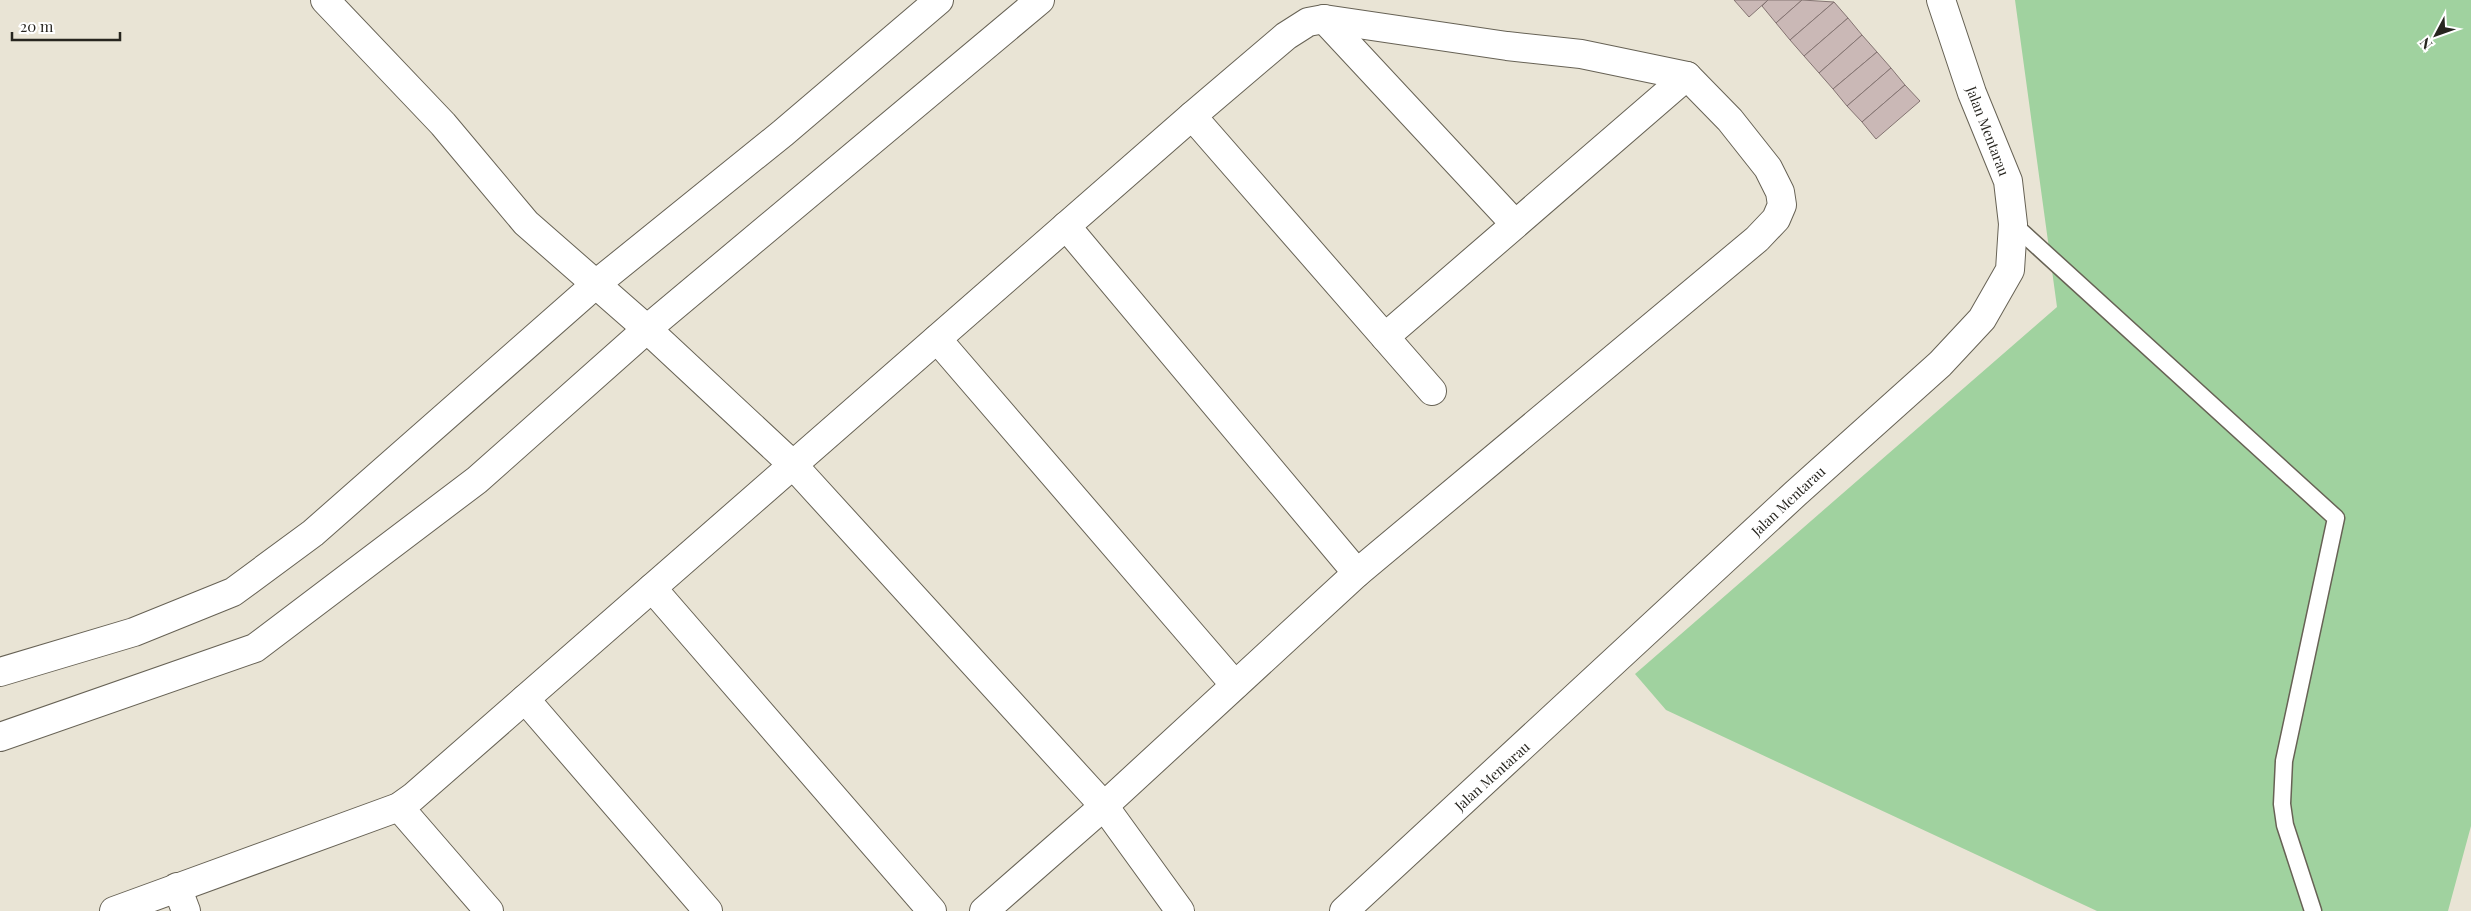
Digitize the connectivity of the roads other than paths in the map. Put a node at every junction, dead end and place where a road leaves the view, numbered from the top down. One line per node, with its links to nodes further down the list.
1 (325, 0): 11 (street)
2 (939, 0): 11 (street)
3 (1040, 0): 12 (street)
4 (1940, 0): 9 (street, Jalan Mentarau)
5 (1324, 19): 6 (street); 7 (street); 8 (street)
6 (1687, 76): 8 (street); 17 (street)
7 (1192, 116): 10 (street); 13 (street)
8 (1515, 224): 13 (street)
9 (2013, 224): 32 (street, Jalan Mentarau); 33 (lane)
10 (1066, 226): 14 (street); 17 (street)
11 (596, 284): 12 (street); 19 (street)
12 (647, 329): 16 (street); 22 (street)
13 (1384, 337): 15 (street)
14 (937, 339): 16 (street); 20 (street)
15 (1432, 391)
16 (793, 465): 18 (street); 23 (street)
17 (1357, 573): 20 (street)
18 (652, 588): 21 (street); 29 (street)
19 (0, 672)
20 (1235, 685): 23 (street)
21 (526, 699): 24 (street); 28 (street)
22 (0, 737)
23 (1104, 806): 30 (street); 31 (street)
24 (399, 807): 25 (street); 27 (street)
25 (182, 899): 26 (street)
26 (114, 911)
27 (489, 911)
28 (708, 911)
29 (932, 911)
30 (984, 911)
31 (1180, 911)
32 (1344, 911)
33 (2313, 911)

